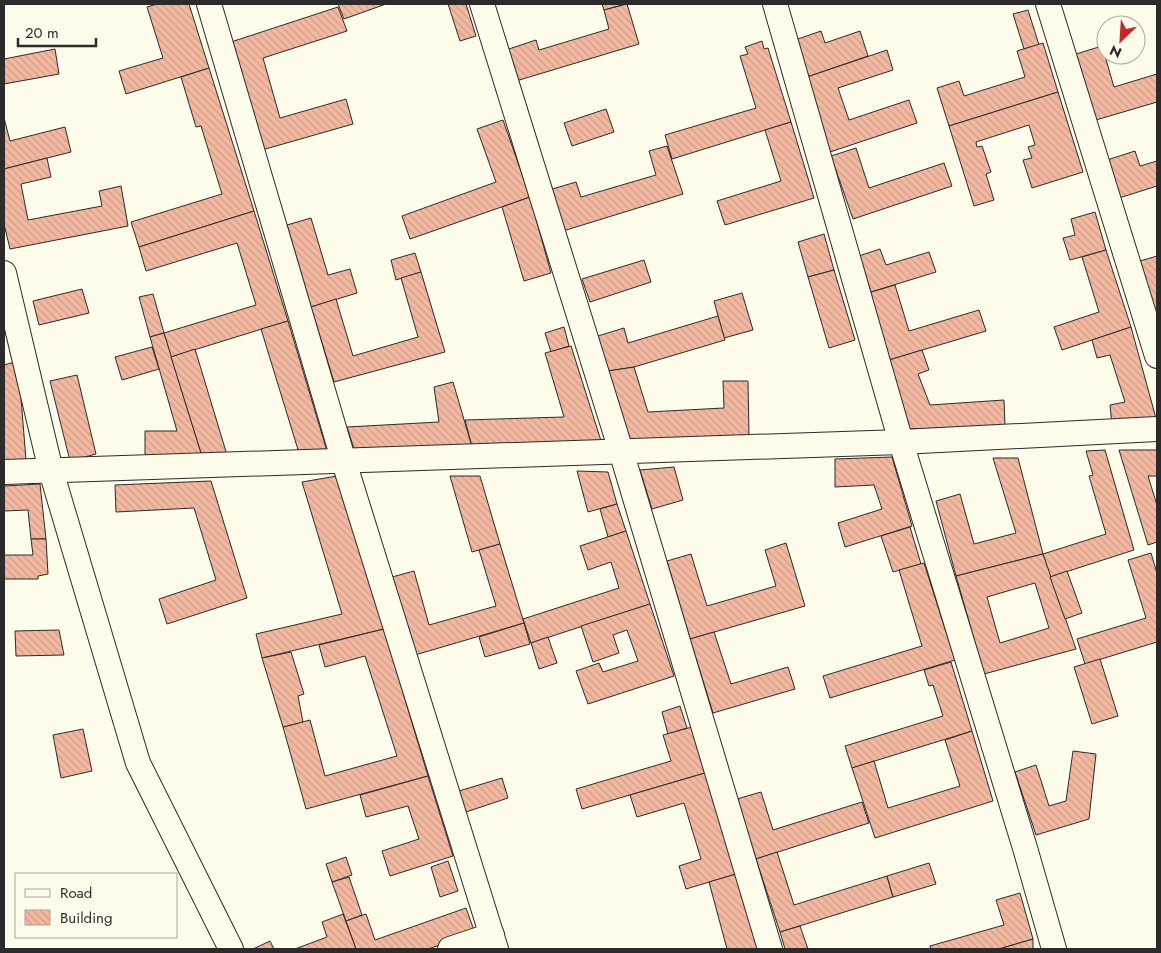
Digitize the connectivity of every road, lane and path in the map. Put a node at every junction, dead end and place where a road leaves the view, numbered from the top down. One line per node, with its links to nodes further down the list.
1 (209, 4): 10 (street)
2 (482, 4): 9 (street)
3 (774, 4): 8 (street)
4 (1048, 4): 6 (street)
5 (4, 273): 11 (street)
6 (1157, 356)
7 (1157, 430): 8 (street)
8 (901, 442): 9 (street); 17 (street)
9 (621, 451): 10 (street); 16 (street)
10 (344, 462): 11 (street); 13 (street)
11 (51, 471): 12 (street); 14 (street)
12 (4, 472)
13 (494, 942): 15 (street)
14 (231, 949)
15 (450, 949)
16 (770, 949)
17 (1054, 949)

